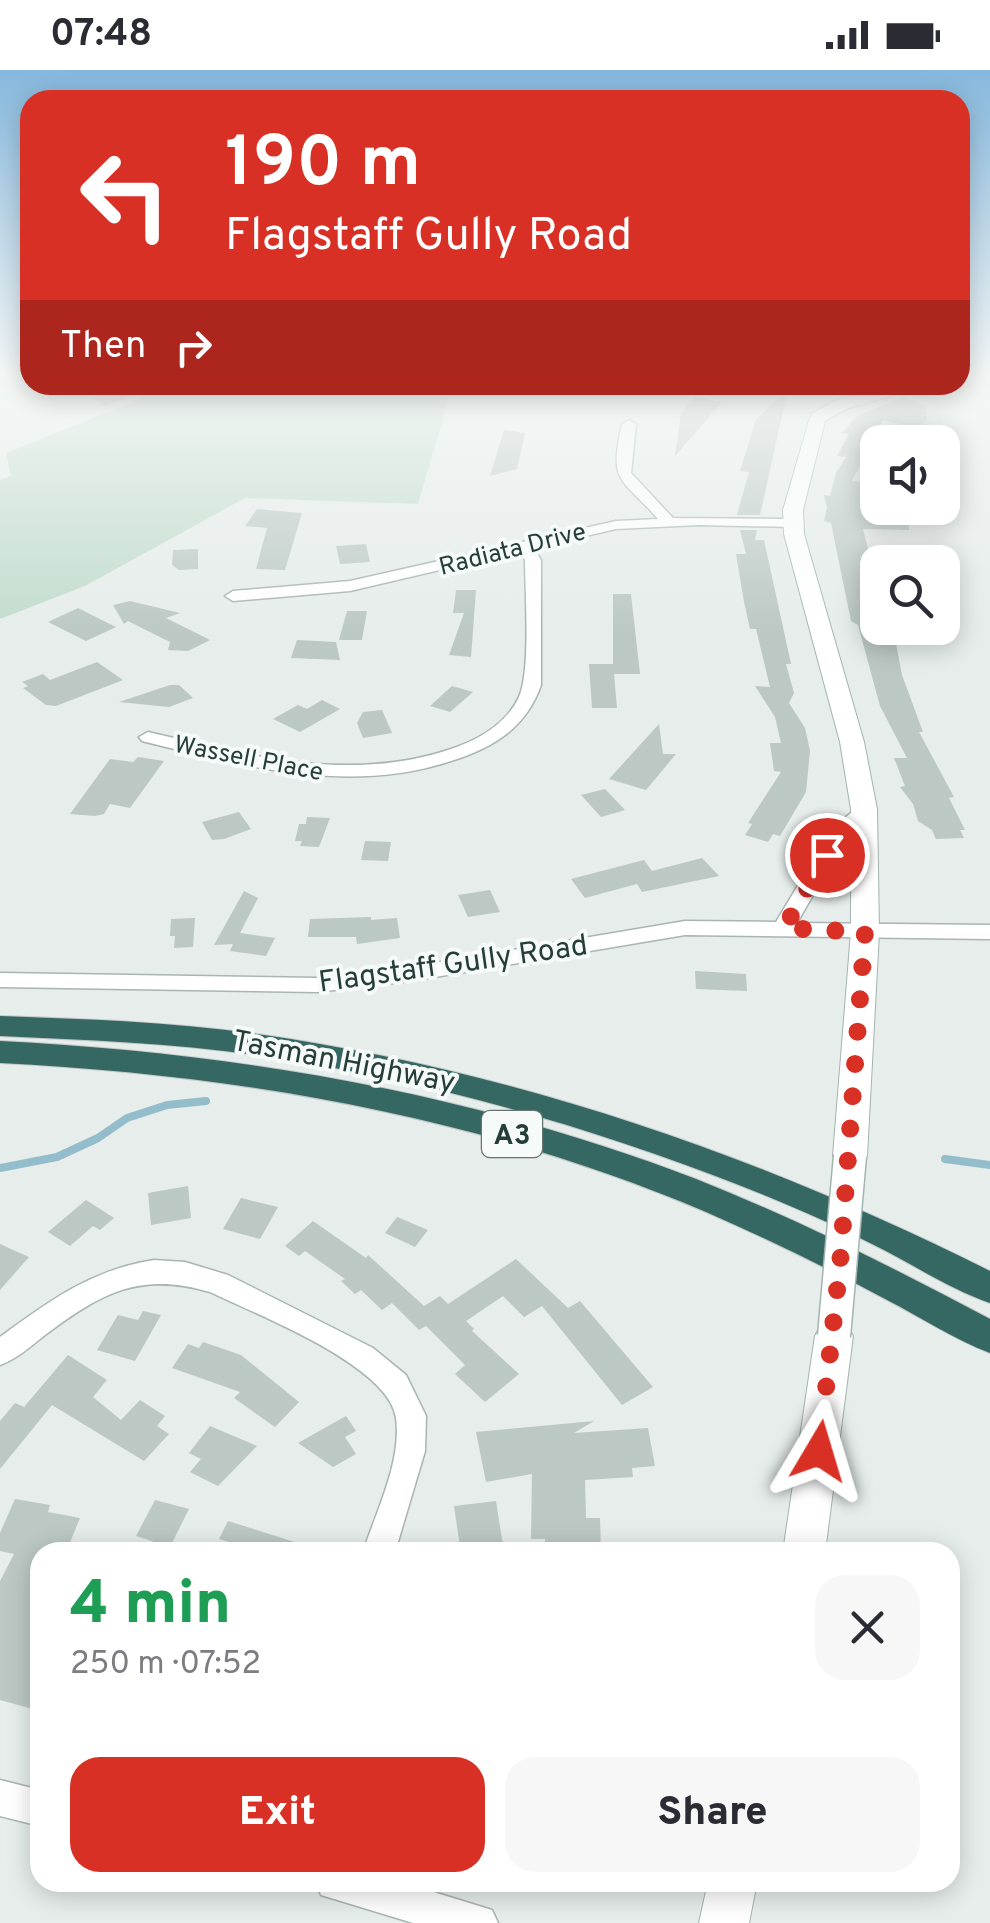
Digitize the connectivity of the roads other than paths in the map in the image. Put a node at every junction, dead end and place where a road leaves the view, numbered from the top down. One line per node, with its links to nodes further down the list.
1 (620, 460): 3 (street)
2 (806, 460): 4 (street)
3 (668, 521): 4 (street, Radiata Drive); 5 (street, Radiata Drive)
4 (792, 523): 8 (street)
5 (524, 544): 6 (street, Radiata Drive); 7 (street, Wassell Place)
6 (233, 596)
7 (148, 736)
8 (864, 809): 9 (street); 10 (street)
9 (784, 928): 10 (street, Flagstaff Gully Road); 12 (street, Flagstaff Gully Road)
10 (865, 932): 11 (street, Flagstaff Gully Road); 19 (street, bridge)
11 (990, 932)
12 (0, 980)
13 (0, 1026): 15 (highway, Tasman Highway / A3)
14 (0, 1052): 16 (highway, Tasman Highway / A3)
15 (990, 1288)
16 (990, 1337)
17 (0, 1353): 18 (street)
18 (382, 1542)
19 (805, 1542)
20 (0, 1798): 21 (street)
21 (30, 1806)
22 (370, 1892): 24 (street)
23 (731, 1892): 25 (street)
24 (480, 1923)
25 (724, 1923)

